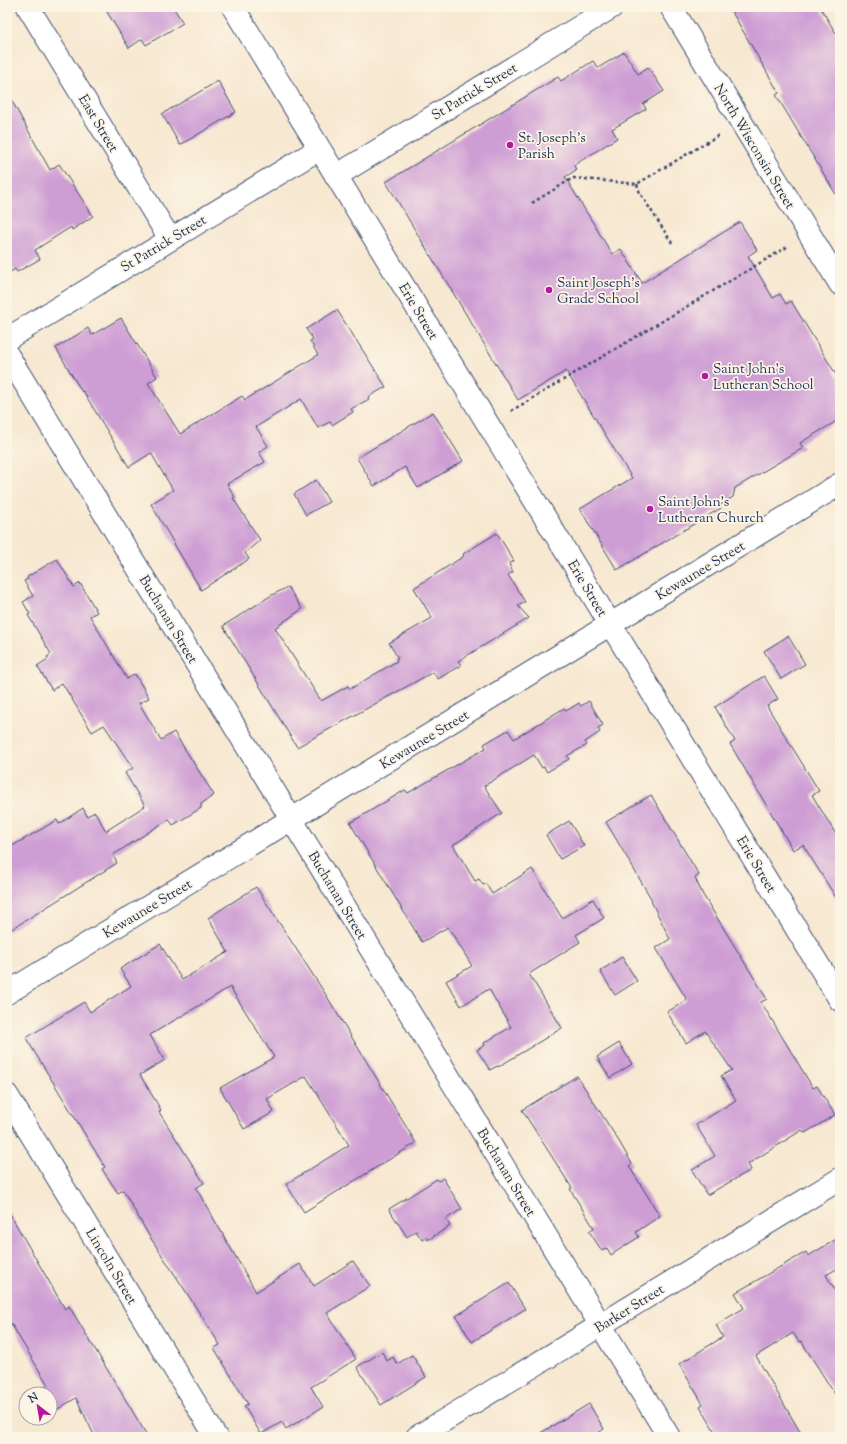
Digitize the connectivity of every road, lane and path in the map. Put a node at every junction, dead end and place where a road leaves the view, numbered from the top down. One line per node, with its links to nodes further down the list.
1 (28, 7): 11 (street, East Street)
2 (233, 7): 6 (street)
3 (612, 7): 7 (street, St Patrick Street)
4 (670, 7): 5 (street, North Wisconsin Street)
5 (741, 122): 8 (path); 10 (street, North Wisconsin Street)
6 (319, 148): 7 (street, Erie Street); 11 (street, St Patrick Street)
7 (336, 176): 16 (street, Erie Street)
8 (637, 184): 9 (path); 12 (path)
9 (532, 203)
10 (810, 235): 13 (street, North Wisconsin Street); 16 (path)
11 (170, 239): 14 (street, St Patrick Street)
12 (672, 243)
13 (840, 284)
14 (7, 339)
15 (7, 354): 19 (street, Buchanan Street)
16 (488, 425): 18 (street, Erie Street)
17 (840, 484): 18 (street, Kewaunee Street)
18 (610, 624): 19 (street, Kewaunee Street); 21 (street, Erie Street)
19 (292, 819): 20 (street, Kewaunee Street); 24 (street, Buchanan Street)
20 (7, 993)
21 (840, 1000)
22 (7, 1095): 25 (street, Lincoln Street)
23 (840, 1179): 24 (street, Barker Street)
24 (601, 1325): 26 (street, Barker Street); 27 (street, Buchanan Street)
25 (216, 1437)
26 (418, 1437)
27 (669, 1437)

